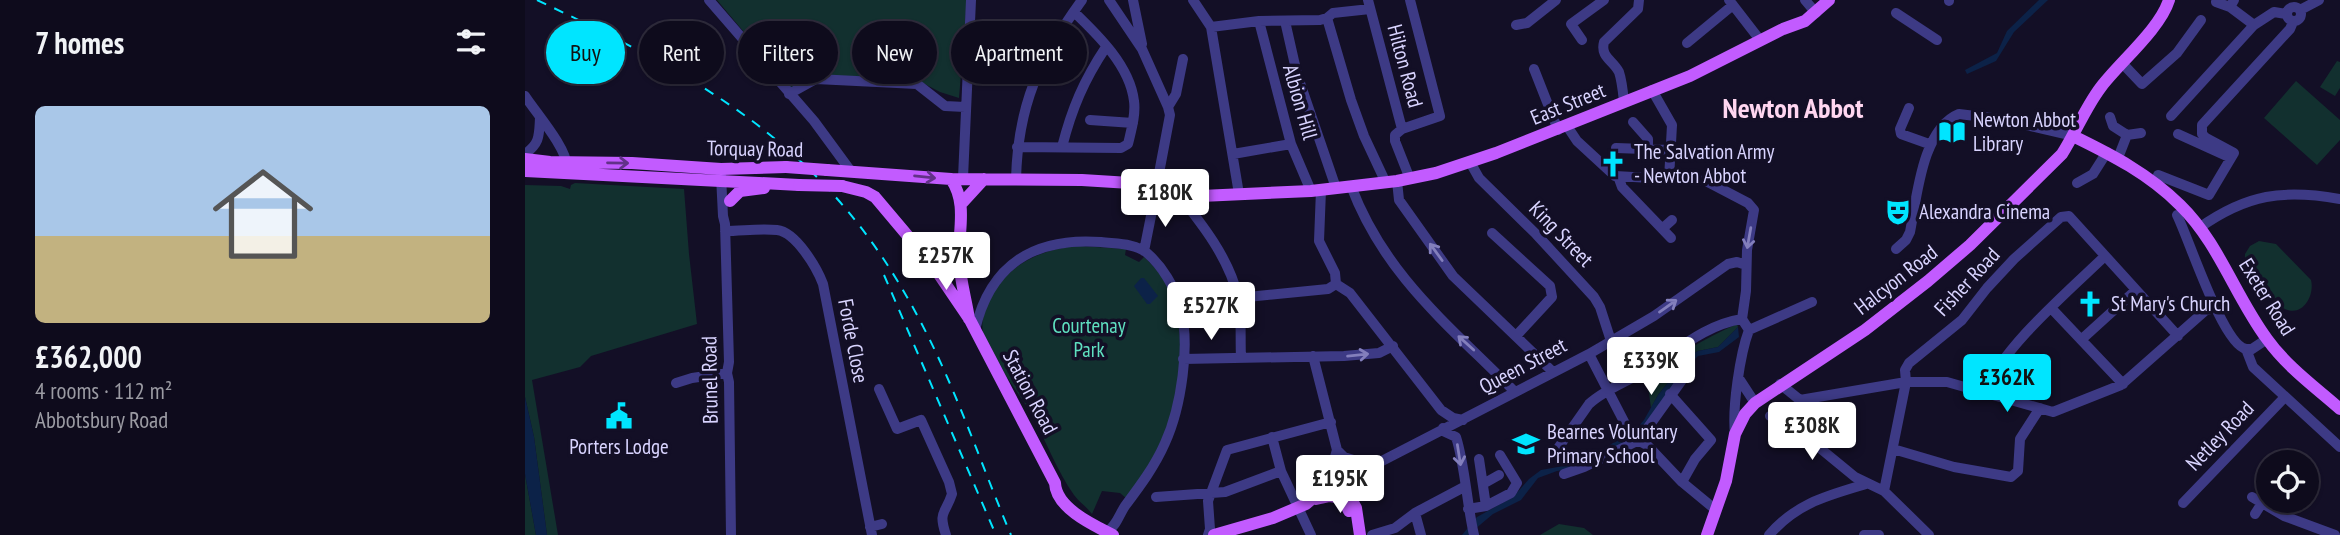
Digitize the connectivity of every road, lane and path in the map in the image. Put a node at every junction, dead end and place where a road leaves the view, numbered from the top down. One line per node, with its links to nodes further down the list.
1 (709, 0): 41 (street)
2 (971, 0): 44 (street)
3 (1082, 0): 20 (street)
4 (1109, 0): 36 (street)
5 (1133, 0): 36 (street)
6 (1193, 0): 30 (street)
7 (1335, 0): 23 (street)
8 (1410, 0): 54 (street)
9 (1556, 0): 28 (street)
10 (1604, 0): 31 (street)
11 (1639, 0): 43 (street)
12 (1805, 0): 21 (street)
13 (1829, 0): 21 (main road, East Street)
14 (2169, 0): 38 (main road, Halcyon Road)
15 (2319, 0): 24 (street)
16 (2217, 2): 18 (street)
17 (1731, 3): 32 (street); 34 (street)
18 (2232, 3): 29 (street)
19 (1369, 4): 23 (street); 54 (street, Hilton Road)
20 (1074, 12): 35 (street); 61 (street)
21 (1816, 13): 32 (main road, East Street)
22 (1896, 13): 33 (street)
23 (1330, 15): 27 (street); 82 (street)
24 (2290, 18): 29 (street); 69 (street)
25 (1259, 20): 27 (street); 30 (street); 59 (street, Albion Hill)
26 (2201, 20): 38 (street)
27 (1285, 21): 87 (street)
28 (1516, 25)
29 (2254, 25): 47 (street)
30 (1211, 27): 66 (street)
31 (1583, 40)
32 (1760, 40): 40 (main road, East Street)
33 (1937, 40)
34 (1687, 43)
35 (1106, 47): 52 (street); 62 (street)
36 (1142, 48): 45 (street)
37 (1183, 59): 45 (street)
38 (2122, 63): 58 (main road, Halcyon Road)
39 (1534, 69): 53 (street)
40 (1652, 90): 43 (main road, East Street); 65 (street)
41 (789, 94): 44 (street); 72 (street)
42 (525, 96): 49 (street)
43 (1624, 102): 53 (main road, East Street)
44 (965, 107): 78 (street)
45 (1168, 107): 90 (street)
46 (1909, 108): 60 (street)
47 (2171, 116)
48 (2110, 117): 57 (street)
49 (540, 118): 68 (street); 71 (street)
50 (1090, 120): 52 (street)
51 (1633, 122): 64 (street)
52 (1133, 123): 62 (street)
53 (1562, 128): 70 (main road, East Street); 76 (street)
54 (1402, 129): 82 (street, Hilton Road)
55 (2141, 133): 57 (street)
56 (2178, 134): 69 (street)
57 (2127, 135): 67 (street)
58 (2073, 136): 60 (street); 67 (main road, Exeter Road); 137 (main road, Halcyon Road)
59 (1291, 144): 66 (street); 88 (street, Albion Hill)
60 (1929, 144): 104 (street)
61 (1017, 147): 62 (street); 80 (street)
62 (1062, 147)
63 (1616, 148): 64 (street)
64 (1649, 149): 65 (street)
65 (1671, 150): 81 (street)
66 (1233, 154): 86 (street)
67 (2112, 155): 83 (street); 101 (main road, Exeter Road)
68 (525, 156): 71 (main road, Torquay Road)
69 (2231, 159): 77 (street)
70 (1470, 162): 82 (main road, East Street); 124 (street, King Street)
71 (566, 168): 73 (main road, Torquay Road); 74 (main road, Torquay Road)
72 (850, 170): 74 (main road, Torquay Road, bridge); 75 (main road, Torquay Road)
73 (525, 171)
74 (726, 174): 84 (main road, Torquay Road); 94 (street, Brunel Road); 99 (street, Brunel Road)
75 (885, 174): 78 (main road, Torquay Road, one-way to 78); 92 (main road)
76 (1618, 176): 81 (street); 100 (street)
77 (2158, 176)
78 (957, 178): 79 (main road, Torquay Road); 95 (main road)
79 (984, 179): 80 (main road, Torquay Road); 95 (main road)
80 (1016, 179): 90 (main road, Torquay Road)
81 (1669, 179): 108 (street, one-way to 108)
82 (1398, 181): 85 (main road, East Street); 120 (street, one-way to 82)
83 (2077, 183)
84 (795, 185): 92 (main road, Torquay Road, bridge); 94 (main road)
85 (1351, 186): 87 (main road, East Street); 141 (street, one-way to 85)
86 (1238, 188)
87 (1336, 188): 88 (main road, East Street)
88 (1316, 191): 91 (main road, Torquay Road); 110 (street)
89 (1178, 194): 90 (main road, Torquay Road); 91 (main road, Torquay Road); 96 (street)
90 (1155, 195): 105 (street)
91 (1201, 196): 96 (street)
92 (875, 197): 109 (main road, Station Road)
93 (2340, 199): 101 (street)
94 (730, 201): 99 (street, Brunel Road)
95 (962, 203): 107 (main road, Station Road)
96 (1192, 212): 112 (street)
97 (2177, 215): 115 (street)
98 (1672, 220): 100 (street)
99 (725, 227): 132 (street, Brunel Road); 187 (street, Forde Close)
100 (1663, 228): 103 (street)
101 (2199, 228): 123 (main road, Exeter Road)
102 (1492, 233): 120 (street)
103 (1671, 237)
104 (1896, 249)
105 (1144, 251): 114 (street); 118 (street)
106 (2105, 256): 111 (street); 116 (street); 135 (street, Fisher Road)
107 (959, 258): 109 (main road); 118 (main road, Station Road)
108 (1746, 265): 117 (street); 124 (street, Queen Street, one-way to 108)
109 (933, 267): 118 (main road, Station Road)
110 (1336, 284): 112 (street); 125 (street)
111 (2136, 290): 121 (street); 122 (street)
112 (1238, 298): 114 (street); 128 (street)
113 (1812, 302): 119 (street)
114 (1181, 308): 130 (street)
115 (2215, 308): 121 (street); 126 (street)
116 (2052, 309): 122 (street); 142 (street)
117 (1742, 319): 119 (street); 140 (street)
118 (972, 325): 188 (main road, Station Road)
119 (1749, 330): 134 (street)
120 (1517, 335): 131 (street)
121 (2178, 336): 138 (street)
122 (2082, 339): 138 (street)
123 (2267, 339): 126 (street); 147 (main road, Exeter Road)
124 (1611, 341): 127 (street, Queen Street)
125 (1393, 346): 129 (street, one-way to 125); 148 (street)
126 (2246, 349): 144 (street)
127 (1589, 354): 131 (street, Queen Street); 140 (street)
128 (1241, 356): 129 (street); 130 (street)
129 (1313, 356): 151 (street)
130 (1183, 359): 188 (street)
131 (1552, 371): 141 (street, Queen Street)
132 (727, 373): 136 (street); 191 (street, Brunel Road)
133 (1687, 373): 143 (street)
134 (1739, 380): 145 (street); 153 (street)
135 (1906, 382): 137 (street); 142 (street); 157 (street, Fisher Road)
136 (676, 383)
137 (1780, 384): 145 (main road, Halcyon Road)
138 (2123, 384): 146 (street)
139 (879, 389): 192 (street)
140 (1609, 390): 154 (street); 159 (street)
141 (1514, 391): 150 (street, Queen Street)
142 (1986, 391): 146 (street)
143 (1670, 394): 154 (street); 168 (street)
144 (2285, 397): 156 (street); 179 (street, Netley Road)
145 (1755, 403): 153 (main road, Halcyon Road)
146 (2040, 408): 157 (street)
147 (2340, 409)
148 (1441, 410): 150 (street); 152 (street)
149 (1770, 416): 163 (street)
150 (1463, 420): 152 (street, Queen Street)
151 (1331, 422): 155 (street); 158 (street)
152 (1443, 431): 162 (street, Queen Street); 172 (street, one-way to 172)
153 (1734, 434): 183 (main road)
154 (1633, 436): 165 (street); 168 (street)
155 (1272, 437): 164 (street); 175 (street)
156 (2340, 447)
157 (1893, 449): 174 (street, Fisher Road)
158 (1337, 450): 162 (street); 167 (street)
159 (1556, 451)
160 (1500, 455): 180 (street)
161 (1479, 459): 169 (street)
162 (1371, 466): 171 (street, Queen Street)
163 (1844, 469): 170 (street); 173 (street)
164 (1281, 471): 175 (street); 181 (street)
165 (1563, 474)
166 (1499, 475): 169 (street)
167 (1329, 477)
168 (1682, 482): 183 (street)
169 (1483, 484): 180 (street)
170 (1865, 484): 173 (street); 174 (street)
171 (1345, 487): 181 (main road, Queen Street); 189 (main road)
172 (1464, 487): 182 (street); 184 (street)
173 (1842, 491): 198 (street)
174 (1884, 491): 201 (street)
175 (1210, 493): 176 (street); 193 (street)
176 (1156, 497)
177 (2252, 497): 178 (street)
178 (2256, 499)
179 (2183, 503)
180 (1486, 506): 182 (street)
181 (1299, 507): 194 (main road, Queen Street); 195 (street)
182 (1468, 509): 190 (street)
183 (1716, 510): 197 (main road)
184 (1415, 513): 189 (street); 196 (street)
185 (2279, 513): 202 (street)
186 (882, 524): 187 (street, Forde Close)
187 (871, 531)
188 (1110, 534)
189 (1364, 534)
190 (1474, 534)
191 (731, 535)
192 (946, 535)
193 (1208, 535)
194 (1214, 535)
195 (1311, 535)
196 (1422, 535)
197 (1707, 535)
198 (1769, 535)
199 (1864, 535): 200 (street)
200 (1879, 535)
201 (1929, 535)
202 (2335, 535)

